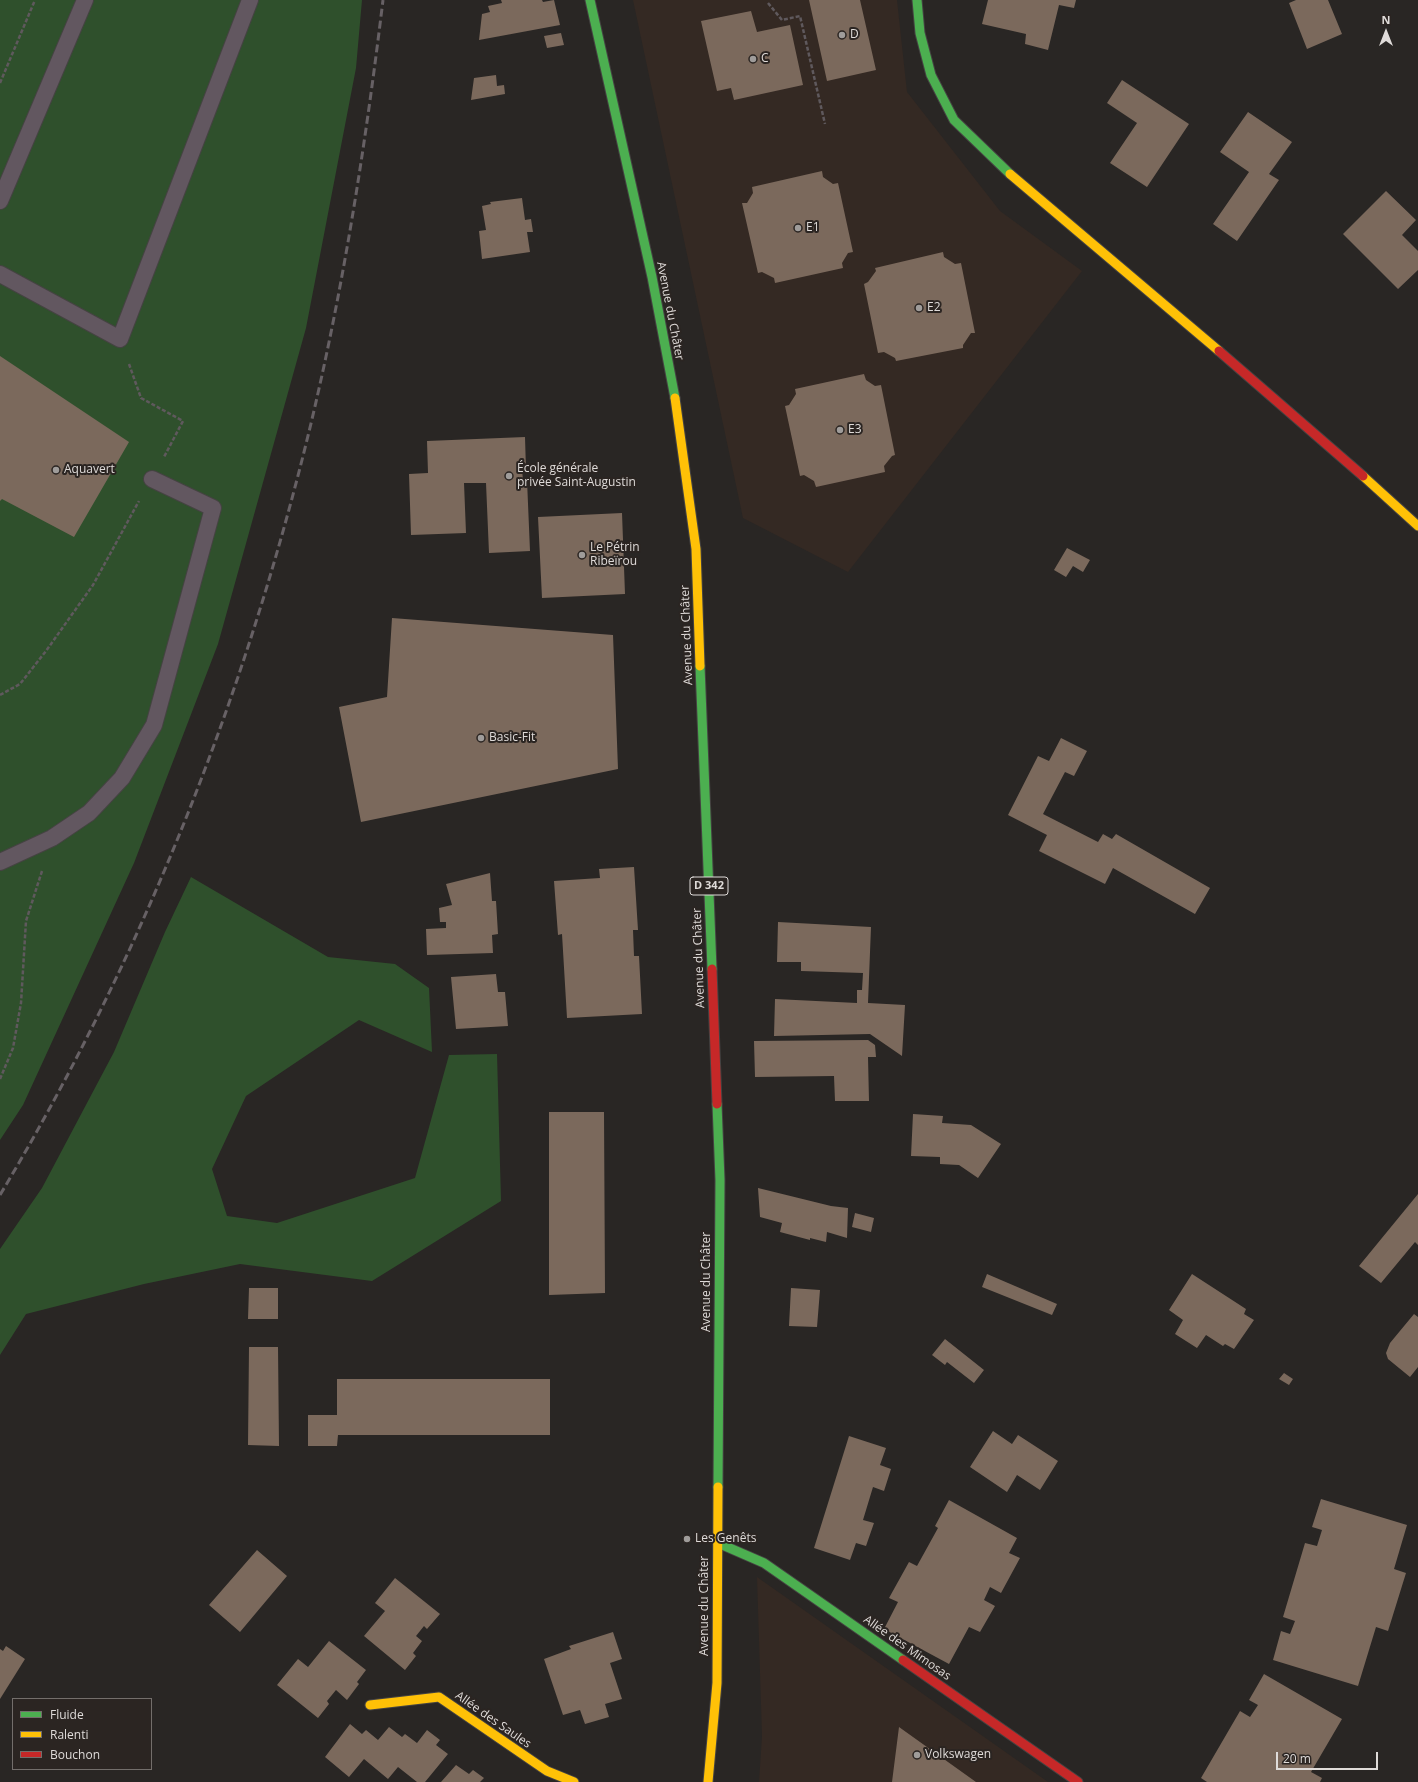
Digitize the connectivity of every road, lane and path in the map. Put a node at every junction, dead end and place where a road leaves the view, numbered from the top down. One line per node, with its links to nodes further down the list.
1 (35, 0): 7 (path)
2 (85, 0): 9 (lane)
3 (250, 0): 11 (lane)
4 (590, 0): 18 (main road, Avenue du Châter / D 342)
5 (917, 0): 13 (main road)
6 (768, 3): 8 (path)
7 (0, 83)
8 (825, 124)
9 (0, 201)
10 (0, 274): 11 (lane)
11 (120, 339): 12 (path)
12 (152, 479): 14 (path); 15 (lane)
13 (1418, 526)
14 (0, 695)
15 (52, 838): 16 (lane); 17 (path)
16 (0, 862)
17 (0, 1079)
18 (718, 1543): 21 (main road, Avenue du Châter / D 342); 22 (main road, Allée des Mimosas)
19 (370, 1705): 20 (main road, Allée des Saules)
20 (574, 1782)
21 (708, 1782)
22 (1078, 1782)

